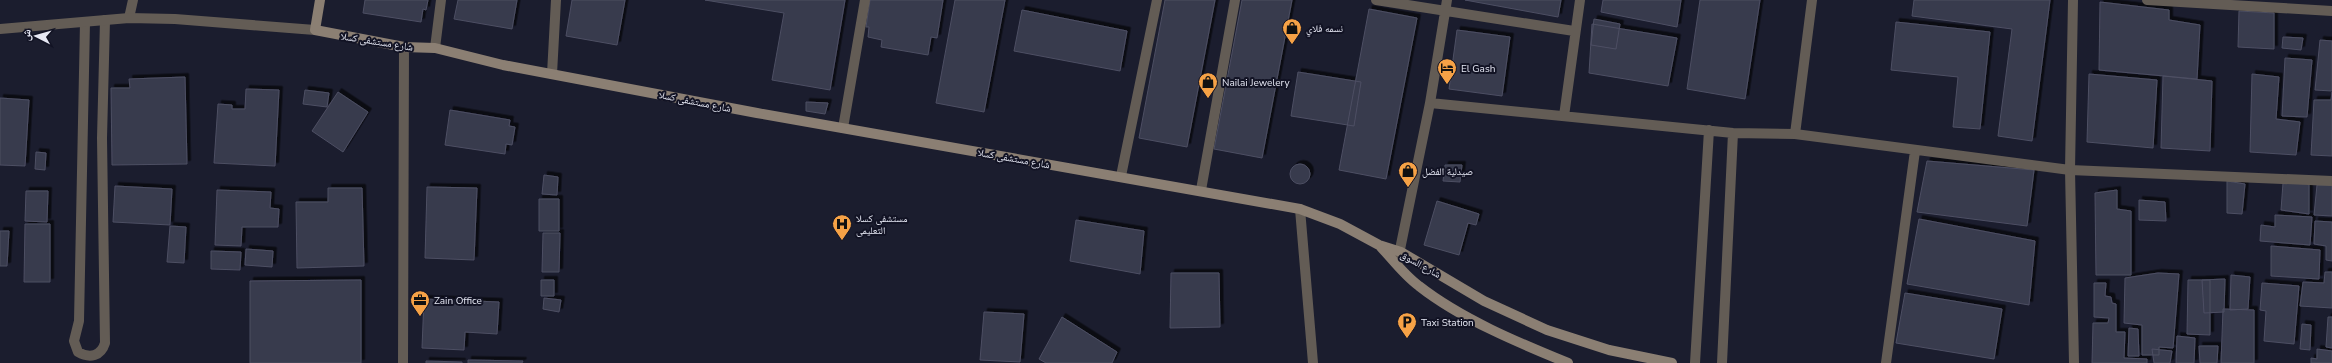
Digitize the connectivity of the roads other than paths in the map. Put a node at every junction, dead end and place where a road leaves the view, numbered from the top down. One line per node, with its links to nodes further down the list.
1 (133, 0): 16 (street)
2 (320, 0): 20 (main road)
3 (441, 0): 23 (street)
4 (556, 0): 24 (street)
5 (866, 0): 27 (street)
6 (1157, 0): 33 (street)
7 (1235, 0): 35 (street)
8 (1376, 0): 14 (street)
9 (1447, 0): 14 (street)
10 (1580, 0): 21 (street)
11 (1812, 0): 30 (street)
12 (2073, 0): 32 (street)
13 (2147, 0): 15 (street)
14 (1445, 12): 21 (street); 25 (street)
15 (2332, 12)
16 (129, 18): 17 (street, شارع مستشفى كسلا); 20 (street, شارع مستشفى كسلا)
17 (105, 20): 18 (street, شارع مستشفى كسلا); 18 (street)
18 (85, 22): 19 (street, شارع مستشفى كسلا)
19 (0, 29)
20 (315, 30): 22 (main road, شارع مستشفى كسلا)
21 (1574, 31): 26 (street)
22 (404, 46): 23 (main road, شارع مستشفى كسلا); 40 (street)
23 (435, 48): 24 (main road, شارع مستشفى كسلا)
24 (552, 74): 27 (main road, شارع مستشفى كسلا)
25 (1430, 103): 26 (street); 38 (street)
26 (1564, 116): 28 (street)
27 (843, 128): 33 (main road, شارع مستشفى كسلا)
28 (1709, 130): 29 (street); 44 (street)
29 (1733, 133): 30 (street); 45 (street)
30 (1795, 134): 31 (street)
31 (1915, 151): 32 (street); 46 (street)
32 (2070, 170): 34 (street); 47 (street)
33 (1121, 176): 35 (main road, شارع مستشفى كسلا)
34 (2332, 181)
35 (1201, 190): 36 (main road, شارع مستشفى كسلا)
36 (1300, 209): 37 (main road, شارع مستشفى كسلا); 41 (street)
37 (1379, 246): 38 (main road, شارع السوق); 39 (main road, شارع السوق)
38 (1401, 252): 39 (street); 43 (main road, شارع السوق)
39 (1397, 264): 42 (main road, شارع السوق)
40 (403, 363)
41 (1313, 363)
42 (1568, 363)
43 (1672, 363)
44 (1695, 363)
45 (1722, 363)
46 (1886, 363)
47 (2074, 363)

